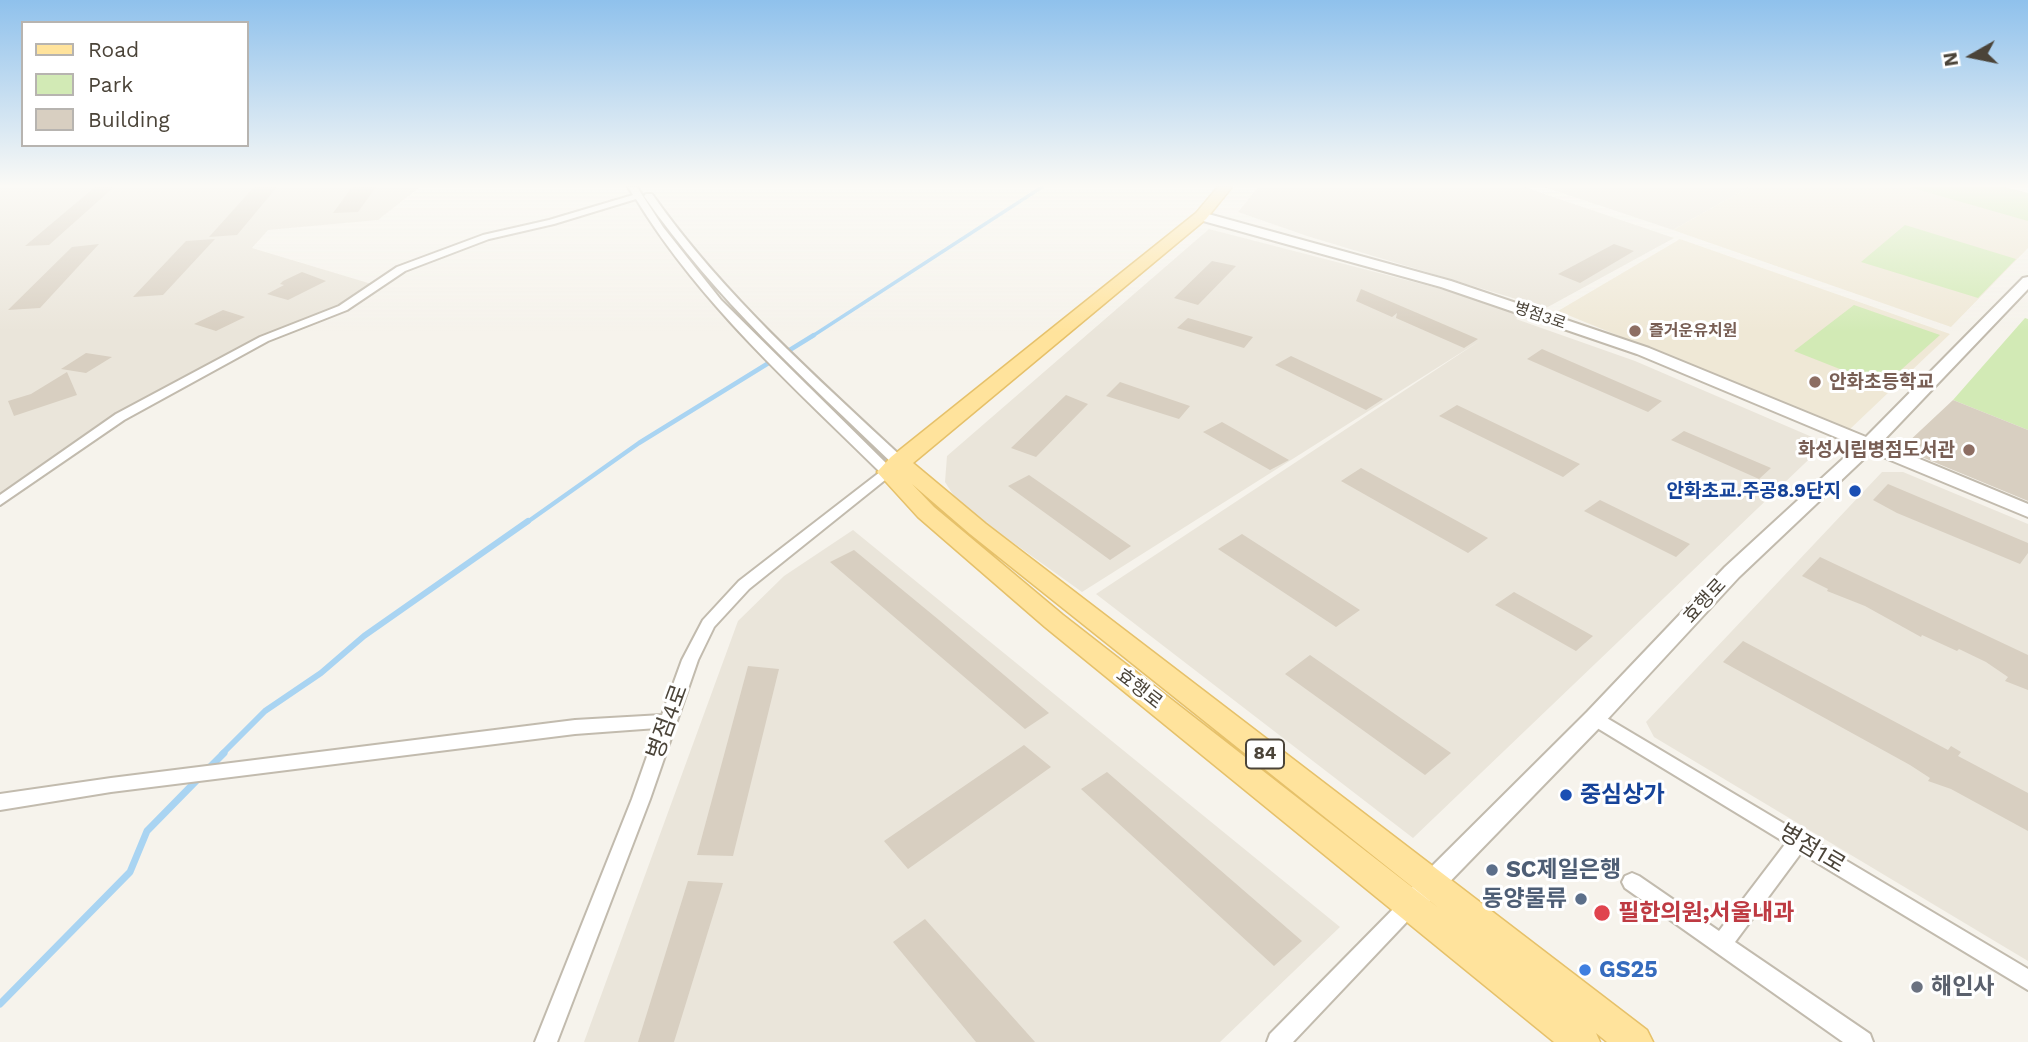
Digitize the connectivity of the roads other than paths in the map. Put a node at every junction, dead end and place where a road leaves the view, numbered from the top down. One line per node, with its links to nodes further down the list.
1 (492, 236): 9 (street)
2 (666, 236): 8 (street)
3 (676, 236): 8 (street)
4 (1178, 236): 8 (main road)
5 (1272, 236): 7 (street, 병점3로)
6 (2028, 281): 7 (street)
7 (1868, 446): 10 (street, 병점3로); 11 (street, 효행로)
8 (893, 467): 12 (street, 병점4로); 16 (main road, 효행로 / 84)
9 (0, 501)
10 (2028, 511)
11 (1595, 718): 14 (street, 병점1로); 16 (street, 효행로)
12 (668, 721): 13 (street); 19 (street, 병점4로)
13 (0, 802)
14 (1799, 841): 17 (street); 18 (street, 병점1로)
15 (1632, 882): 17 (street)
16 (1421, 894): 20 (street, 효행로); 21 (main road, 효행로 / 84); 22 (main road, 효행로 / 84)
17 (1721, 944): 23 (street)
18 (2028, 980)
19 (547, 1042)
20 (1278, 1042)
21 (1582, 1042)
22 (1635, 1042)
23 (1862, 1042)

